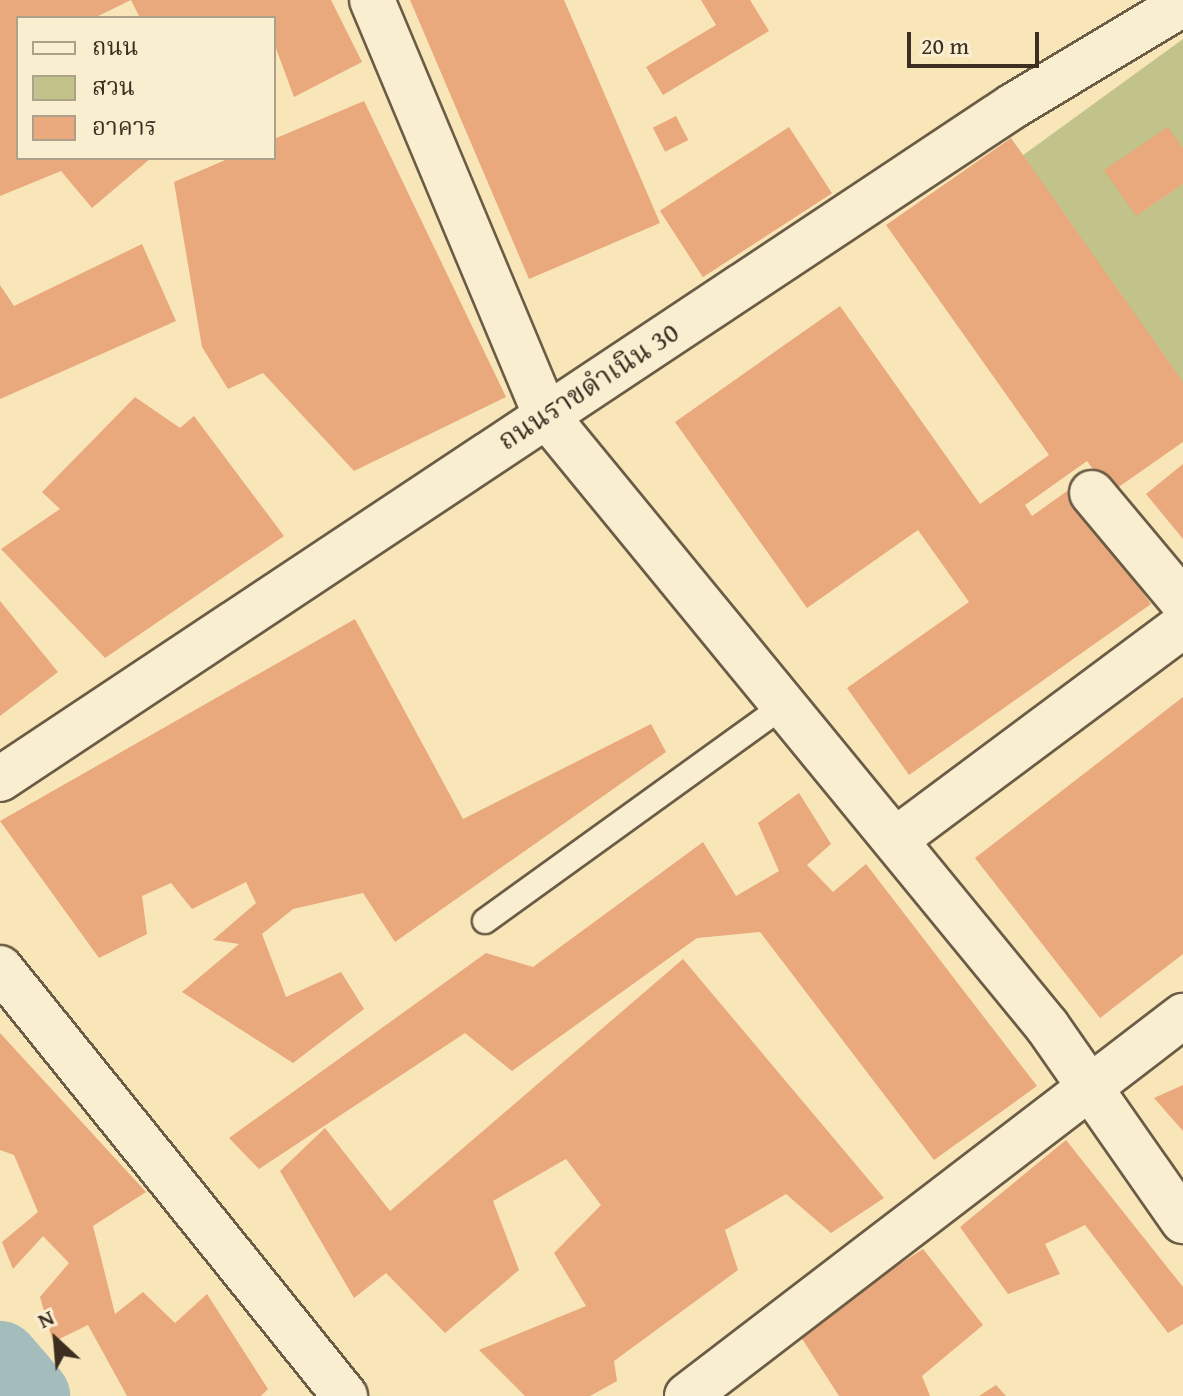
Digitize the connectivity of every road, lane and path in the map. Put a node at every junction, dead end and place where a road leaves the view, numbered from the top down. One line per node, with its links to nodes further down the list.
1 (372, 0): 3 (street)
2 (1183, 4): 3 (street, ถนนราขดำเนิน 30)
3 (545, 414): 7 (street); 8 (street, ถนนราขดำเนิน 30)
4 (1092, 493): 5 (street)
5 (1183, 602)
6 (1183, 625): 9 (street)
7 (784, 705): 9 (street); 10 (lane)
8 (0, 779)
9 (895, 840): 13 (street)
10 (485, 921)
11 (0, 968): 15 (street)
12 (1183, 1016): 13 (street)
13 (1089, 1091): 14 (street); 16 (street)
14 (1183, 1221)
15 (345, 1396)
16 (687, 1396)

